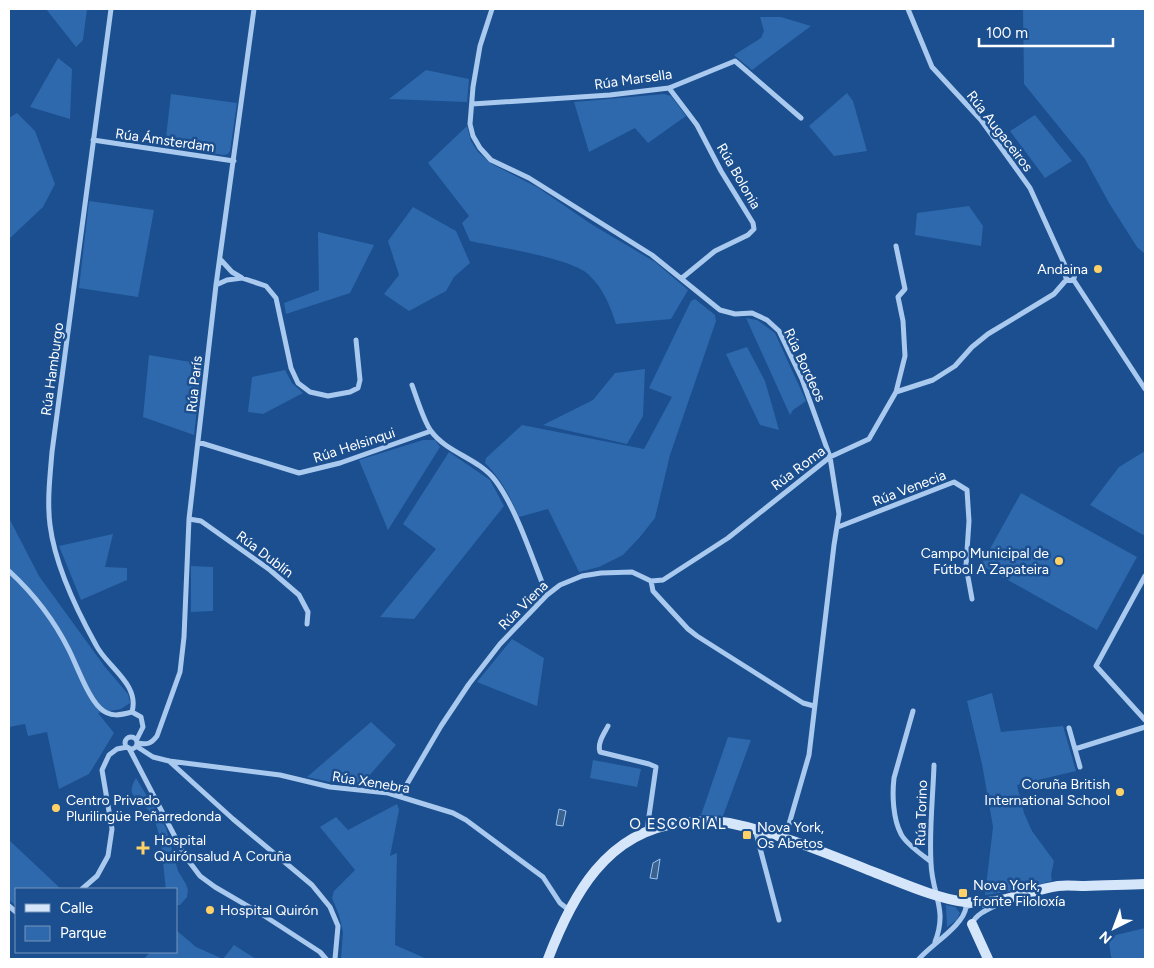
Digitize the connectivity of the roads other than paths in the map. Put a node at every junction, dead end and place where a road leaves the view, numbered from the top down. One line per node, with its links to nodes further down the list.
1 (111, 9): 8 (street, Rúa Hamburgo)
2 (254, 9): 9 (street, Rúa París)
3 (492, 9): 6 (street, Rúa Bordeos)
4 (908, 9): 14 (street, Rúa Augaceiros)
5 (669, 88): 6 (street, Rúa Marsella); 7 (street, Rúa Marsella); 13 (street, Rúa Bolonia)
6 (472, 104): 13 (street, Rúa Bordeos)
7 (802, 118)
8 (93, 140): 9 (street, Rúa Ámsterdam); 33 (street, Rúa Hamburgo)
9 (234, 161): 11 (street, Rúa París)
10 (896, 246): 19 (street, Rúa Roma)
11 (220, 259): 12 (street); 15 (street, Rúa París)
12 (242, 278): 15 (street); 16 (street)
13 (682, 278): 22 (street, Rúa Bordeos)
14 (1070, 279): 18 (street); 19 (street)
15 (216, 285): 21 (street, Rúa París)
16 (356, 340)
17 (412, 385): 20 (street)
18 (1145, 389)
19 (896, 392): 22 (street, Rúa Roma)
20 (431, 431): 21 (street, Rúa Helsinqui); 28 (street)
21 (198, 442): 23 (street, Rúa París)
22 (830, 457): 24 (street, Rúa Bordeos); 27 (street, Rúa Roma)
23 (188, 519): 30 (street, Rúa Dublín); 38 (street, Rúa París)
24 (838, 527): 29 (street, Rúa Venecia); 31 (street, Rúa Bordeos)
25 (9, 571): 33 (street)
26 (1145, 576): 34 (street)
27 (651, 581): 28 (street, Rúa Viena); 31 (street)
28 (547, 595): 44 (street, Rúa Viena)
29 (972, 599)
30 (307, 624)
31 (814, 706): 47 (street, Rúa Bordeos)
32 (913, 711): 48 (street, Rúa Torino)
33 (132, 712): 38 (street, Rúa Hamburgo)
34 (1145, 720)
35 (608, 726): 46 (street)
36 (1145, 727): 40 (street)
37 (1069, 728): 40 (street)
38 (137, 743): 39 (street); 39 (street); 41 (street, Rúa Xenebra)
39 (128, 748): 50 (street); 59 (street)
40 (1075, 749): 43 (street)
41 (168, 760): 44 (street, Rúa Xenebra); 60 (street)
42 (934, 765): 48 (street, Rúa Torino)
43 (1080, 767)
44 (400, 796): 54 (street, Rúa Xenebra)
45 (755, 829): 46 (main road); 47 (main road); 56 (street)
46 (647, 830): 54 (main road)
47 (785, 838): 51 (main road)
48 (930, 861): 51 (street, Rúa Torino)
49 (1145, 884): 52 (main road)
50 (83, 888)
51 (936, 894): 53 (main road); 58 (street, Rúa Torino)
52 (1006, 900): 53 (main road); 57 (street)
53 (984, 903): 55 (street)
54 (569, 910): 61 (main road)
55 (966, 910): 57 (street); 58 (street)
56 (779, 920)
57 (972, 924): 63 (main road)
58 (935, 942): 62 (street)
59 (326, 959)
60 (335, 959)
61 (548, 959)
62 (919, 959)
63 (988, 959)

